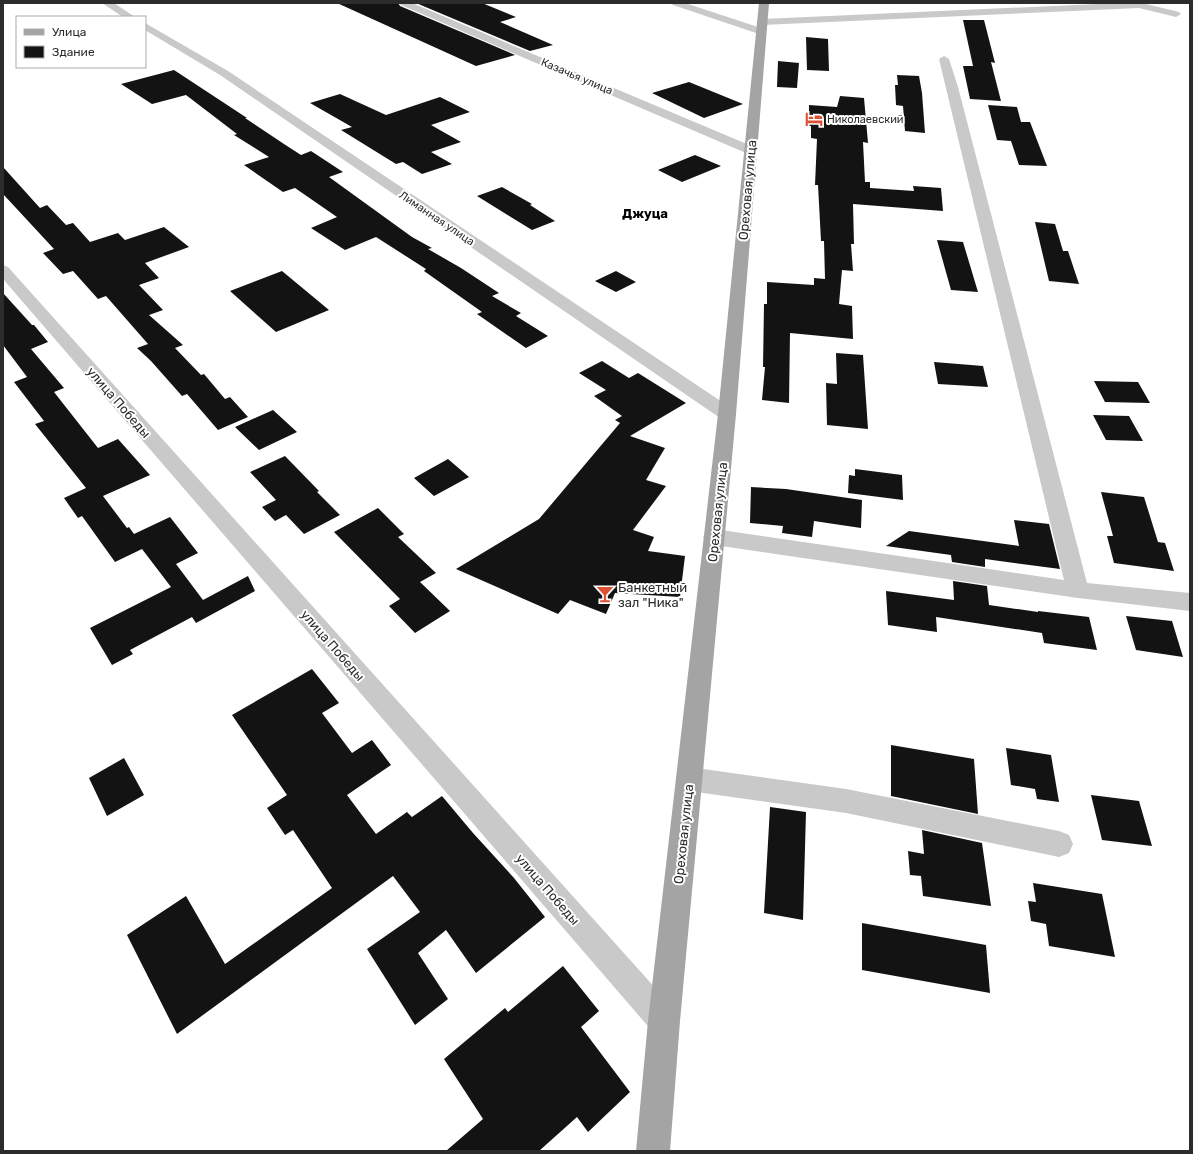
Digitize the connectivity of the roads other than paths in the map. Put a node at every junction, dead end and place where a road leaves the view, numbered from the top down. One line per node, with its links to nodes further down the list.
1 (107, 3): 5 (street)
2 (404, 3): 9 (street, Казачья улица)
3 (676, 3): 6 (street)
4 (1176, 14): 6 (street)
5 (128, 16)
6 (762, 19): 9 (main road, Ореховая улица)
7 (146, 27): 11 (street, Лиманная улица)
8 (944, 60): 13 (street)
9 (750, 150): 11 (main road, Ореховая улица)
10 (3, 270): 17 (street, улица Победы)
11 (727, 414): 12 (main road, Ореховая улица)
12 (714, 537): 13 (street); 15 (main road, Ореховая улица)
13 (1078, 590): 14 (street)
14 (1190, 602)
15 (689, 779): 16 (street); 17 (main road, Ореховая улица)
16 (1059, 844)
17 (664, 1021): 18 (main road, Ореховая улица)
18 (653, 1151)

